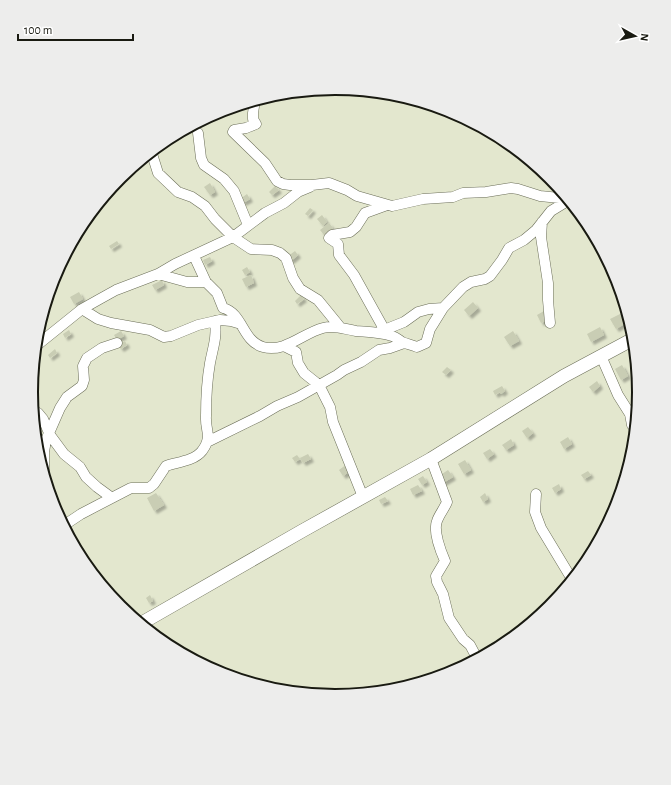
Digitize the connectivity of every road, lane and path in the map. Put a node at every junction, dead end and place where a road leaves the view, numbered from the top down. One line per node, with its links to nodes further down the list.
1 (254, 107): 4 (street)
2 (198, 133): 9 (street)
3 (153, 157): 10 (street)
4 (319, 184): 7 (street); 9 (street)
5 (562, 199): 7 (street)
6 (565, 203): 8 (street)
7 (387, 205): 20 (street)
8 (542, 222): 14 (street); 17 (street)
9 (248, 225): 10 (street)
10 (233, 237): 11 (street); 19 (street)
11 (194, 256): 12 (street); 13 (street)
12 (158, 274): 13 (street); 15 (street)
13 (206, 282): 18 (street)
14 (442, 308): 20 (street); 24 (street)
15 (82, 309): 16 (street); 21 (street)
16 (215, 321): 18 (street); 31 (street)
17 (550, 323)
18 (241, 324): 25 (street)
19 (340, 327): 20 (street); 25 (street)
20 (381, 331): 24 (street)
21 (43, 340)
22 (628, 342): 26 (main road)
23 (117, 343): 30 (street)
24 (404, 343): 27 (street)
25 (284, 346): 27 (street)
26 (601, 356): 29 (street); 33 (main road)
27 (319, 385): 31 (street); 35 (street)
28 (39, 415): 30 (street)
29 (631, 420)
30 (50, 435): 32 (street); 36 (street)
31 (207, 442): 36 (street)
32 (44, 451)
33 (431, 459): 35 (main road); 40 (street)
34 (536, 494): 38 (street)
35 (363, 497): 39 (main road)
36 (112, 498): 37 (street)
37 (68, 522)
38 (570, 576)
39 (145, 621)
40 (475, 655)

